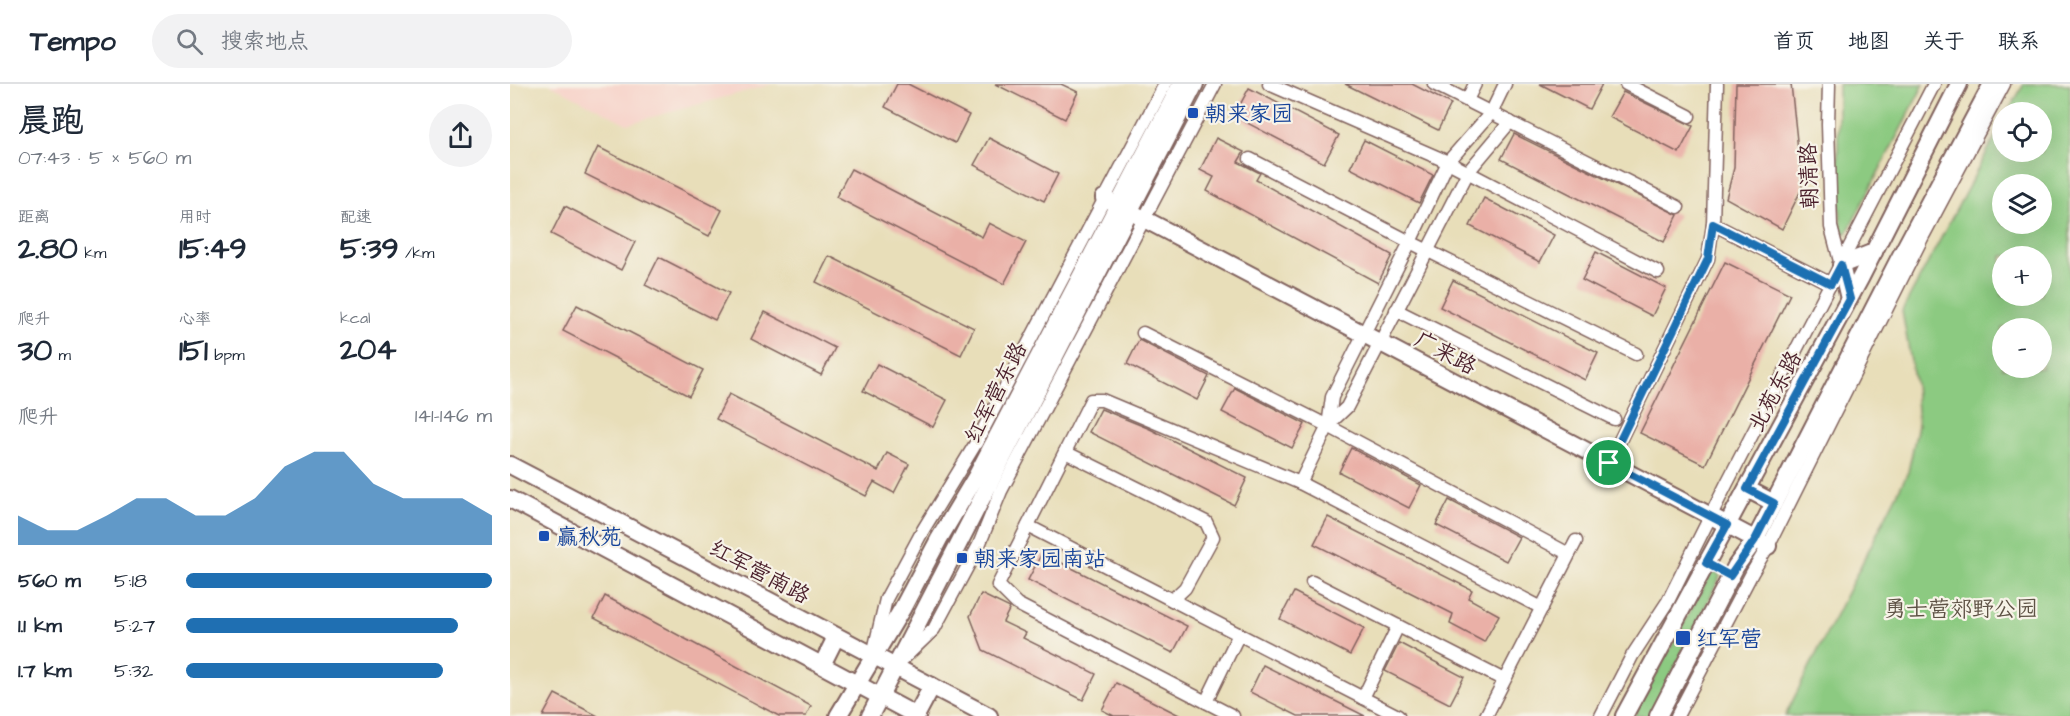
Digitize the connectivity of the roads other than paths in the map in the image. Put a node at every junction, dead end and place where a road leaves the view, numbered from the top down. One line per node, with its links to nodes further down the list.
1 (1165, 84): 23 (street)
2 (1181, 84): 23 (main road, 红军营东路)
3 (1195, 84): 23 (main road, 红军营东路)
4 (1215, 84): 25 (street)
5 (1269, 84): 21 (street)
6 (1434, 84): 16 (street)
7 (1475, 84): 16 (street)
8 (1505, 84): 17 (street)
9 (1626, 84): 18 (street)
10 (1717, 84): 26 (street)
11 (1829, 84): 30 (street, 朝清路)
12 (1934, 84): 30 (street)
13 (1959, 84): 29 (main road, 北苑东路)
14 (1992, 84): 47 (main road)
15 (2004, 84): 52 (street)
16 (1467, 100): 17 (street)
17 (1491, 113): 19 (street); 21 (street)
18 (1689, 116)
19 (1510, 122): 22 (street); 24 (street)
20 (1251, 159): 27 (street)
21 (1448, 162): 22 (street); 27 (street)
22 (1468, 172): 28 (street); 31 (street)
23 (1117, 205): 25 (main road, 广来路); 62 (main road, 红军营东路); 64 (main road, 红军营东路)
24 (1678, 207)
25 (1145, 220): 36 (main road, 广来路); 64 (street)
26 (1713, 224): 32 (street); 42 (street)
27 (1410, 242): 28 (street); 36 (street)
28 (1427, 250): 34 (street); 38 (street)
29 (1874, 252): 30 (main road); 33 (main road, 北苑东路)
30 (1841, 265): 32 (street); 33 (main road)
31 (1658, 272)
32 (1831, 284): 48 (street)
33 (1850, 299): 45 (main road, 北苑东路)
34 (1396, 310): 37 (street); 39 (street)
35 (1143, 333): 40 (street)
36 (1364, 334): 37 (main road, 广来路); 40 (street)
37 (1380, 343): 40 (street); 42 (main road, 广来路)
38 (1636, 354)
39 (1614, 419)
40 (1328, 426): 44 (street); 53 (street)
41 (1065, 452): 44 (street); 50 (street); 57 (street)
42 (1609, 463): 48 (main road, 广来路)
43 (510, 465): 61 (main road, 红军营南路)
44 (1300, 483): 58 (street)
45 (1747, 489): 47 (main road); 49 (main road, 北苑东路)
46 (510, 499): 63 (main road)
47 (1774, 503): 52 (main road)
48 (1711, 516): 49 (main road, 广来路); 78 (street)
49 (1727, 525): 52 (main road, 广来路); 54 (main road, 北苑东路)
50 (1028, 526): 57 (street); 70 (street)
51 (1576, 541): 53 (street)
52 (1762, 543): 55 (main road); 81 (street)
53 (1569, 554): 58 (street)
54 (1706, 563): 55 (main road); 79 (main road, 北苑东路)
55 (1730, 576): 80 (main road)
56 (1312, 582): 59 (street)
57 (1172, 600): 60 (street)
58 (1542, 608): 65 (street)
59 (1398, 626): 65 (street); 69 (street)
60 (1239, 633): 69 (street); 70 (street)
61 (836, 637): 62 (main road, 红军营南路); 63 (main road)
62 (873, 657): 64 (main road, 红军营南路); 66 (main road, 红军营东路)
63 (822, 665): 66 (main road)
64 (896, 666): 67 (main road, 红军营南路); 68 (main road, 红军营东路)
65 (1504, 680): 77 (street)
66 (857, 684): 68 (main road); 71 (main road, 红军营东路)
67 (932, 686): 73 (main road); 74 (main road, 红军营南路)
68 (880, 696): 72 (main road, 红军营东路); 73 (main road)
69 (1363, 698): 76 (street)
70 (1206, 702): 75 (street)
71 (838, 716)
72 (870, 716)
73 (916, 716)
74 (989, 716)
75 (1233, 716)
76 (1398, 716)
77 (1486, 716)
78 (1601, 716)
79 (1624, 716)
80 (1658, 716)
81 (1677, 716)

